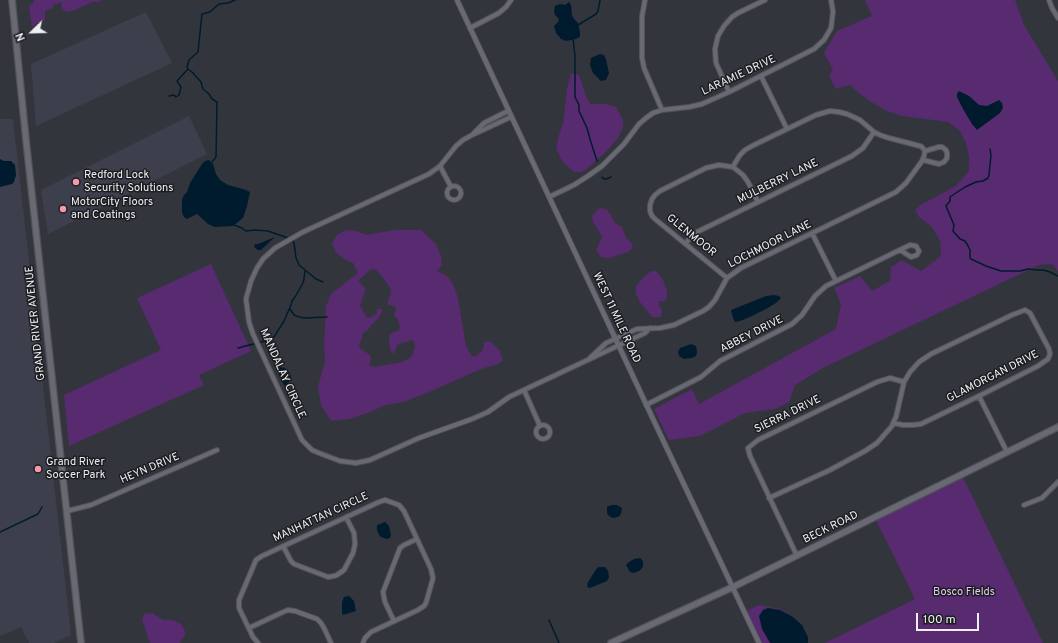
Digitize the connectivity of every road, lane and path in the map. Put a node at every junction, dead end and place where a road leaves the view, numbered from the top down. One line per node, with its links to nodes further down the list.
1 (12, 0): 46 (main road, GRAND RIVER AVENUE)
2 (457, 0): 9 (street, WEST 11 MILE ROAD)
3 (511, 0): 9 (street)
4 (644, 0): 12 (street)
5 (765, 0): 11 (street)
6 (831, 0): 10 (street, LARAMIE DRIVE)
7 (1049, 0): 8 (street)
8 (1058, 18)
9 (470, 28): 13 (street, WEST 11 MILE ROAD)
10 (761, 76): 11 (street, LARAMIE DRIVE); 15 (street)
11 (729, 92): 12 (street, LARAMIE DRIVE)
12 (662, 110): 23 (street, LARAMIE DRIVE)
13 (508, 111): 14 (street, WEST 11 MILE ROAD); 17 (street)
14 (511, 117): 17 (street, MANDALAY CIRCLE); 23 (street, WEST 11 MILE ROAD)
15 (787, 129): 16 (street); 21 (street)
16 (874, 132): 18 (street); 24 (street, MULBERRY LANE)
17 (472, 135): 20 (street, MANDALAY CIRCLE)
18 (925, 151): 19 (street, LOCHMOOR LANE); 19 (street)
19 (923, 160): 25 (street, LOCHMOOR LANE)
20 (440, 166): 22 (street); 35 (street, MANDALAY CIRCLE)
21 (733, 167): 24 (street); 26 (street, GLENMOOR)
22 (451, 187)
23 (549, 197): 31 (street, WEST 11 MILE ROAD)
24 (758, 202): 26 (street, MULBERRY LANE)
25 (812, 233): 28 (street, LOCHMOOR LANE); 29 (street)
26 (686, 243): 28 (street, GLENMOOR)
27 (900, 250): 29 (street, ABBEY DRIVE)
28 (727, 278): 30 (street, LOCHMOOR LANE)
29 (836, 281): 37 (street, ABBEY DRIVE)
30 (650, 328): 31 (street, LOCHMOOR LANE); 32 (street, MANDALAY CIRCLE)
31 (616, 339): 32 (street, WEST 11 MILE ROAD); 33 (street, LOCHMOOR LANE)
32 (619, 346): 33 (street, MANDALAY CIRCLE); 37 (street, WEST 11 MILE ROAD)
33 (587, 361): 35 (street, MANDALAY CIRCLE)
34 (904, 382): 36 (street, GLAMORGAN DRIVE); 38 (street); 44 (street, SIERRA DRIVE)
35 (524, 390): 39 (street)
36 (979, 396): 38 (street, GLAMORGAN DRIVE); 42 (street)
37 (646, 405): 51 (street, WEST 11 MILE ROAD)
38 (893, 423): 44 (street)
39 (540, 426)
40 (1058, 427): 42 (main road, BECK ROAD)
41 (217, 450): 46 (street, HEYN DRIVE)
42 (1007, 452): 50 (main road, BECK ROAD)
43 (1058, 482): 45 (street)
44 (769, 498): 50 (street, SIERRA DRIVE)
45 (1024, 504)
46 (67, 511): 54 (main road, GRAND RIVER AVENUE)
47 (346, 517): 48 (street, MANHATTAN CIRCLE); 49 (street, MANHATTAN CIRCLE); 49 (street)
48 (417, 539): 52 (street); 52 (street, MANHATTAN CIRCLE)
49 (283, 546): 53 (street, MANHATTAN CIRCLE)
50 (797, 556): 51 (main road, BECK ROAD)
51 (733, 587): 58 (main road, BECK ROAD); 59 (street, WEST 11 MILE ROAD)
52 (394, 621): 57 (street, MANHATTAN CIRCLE)
53 (249, 628): 55 (street, MANHATTAN CIRCLE); 56 (street)
54 (81, 643)
55 (258, 643)
56 (331, 643)
57 (363, 643)
58 (611, 643)
59 (759, 643)

